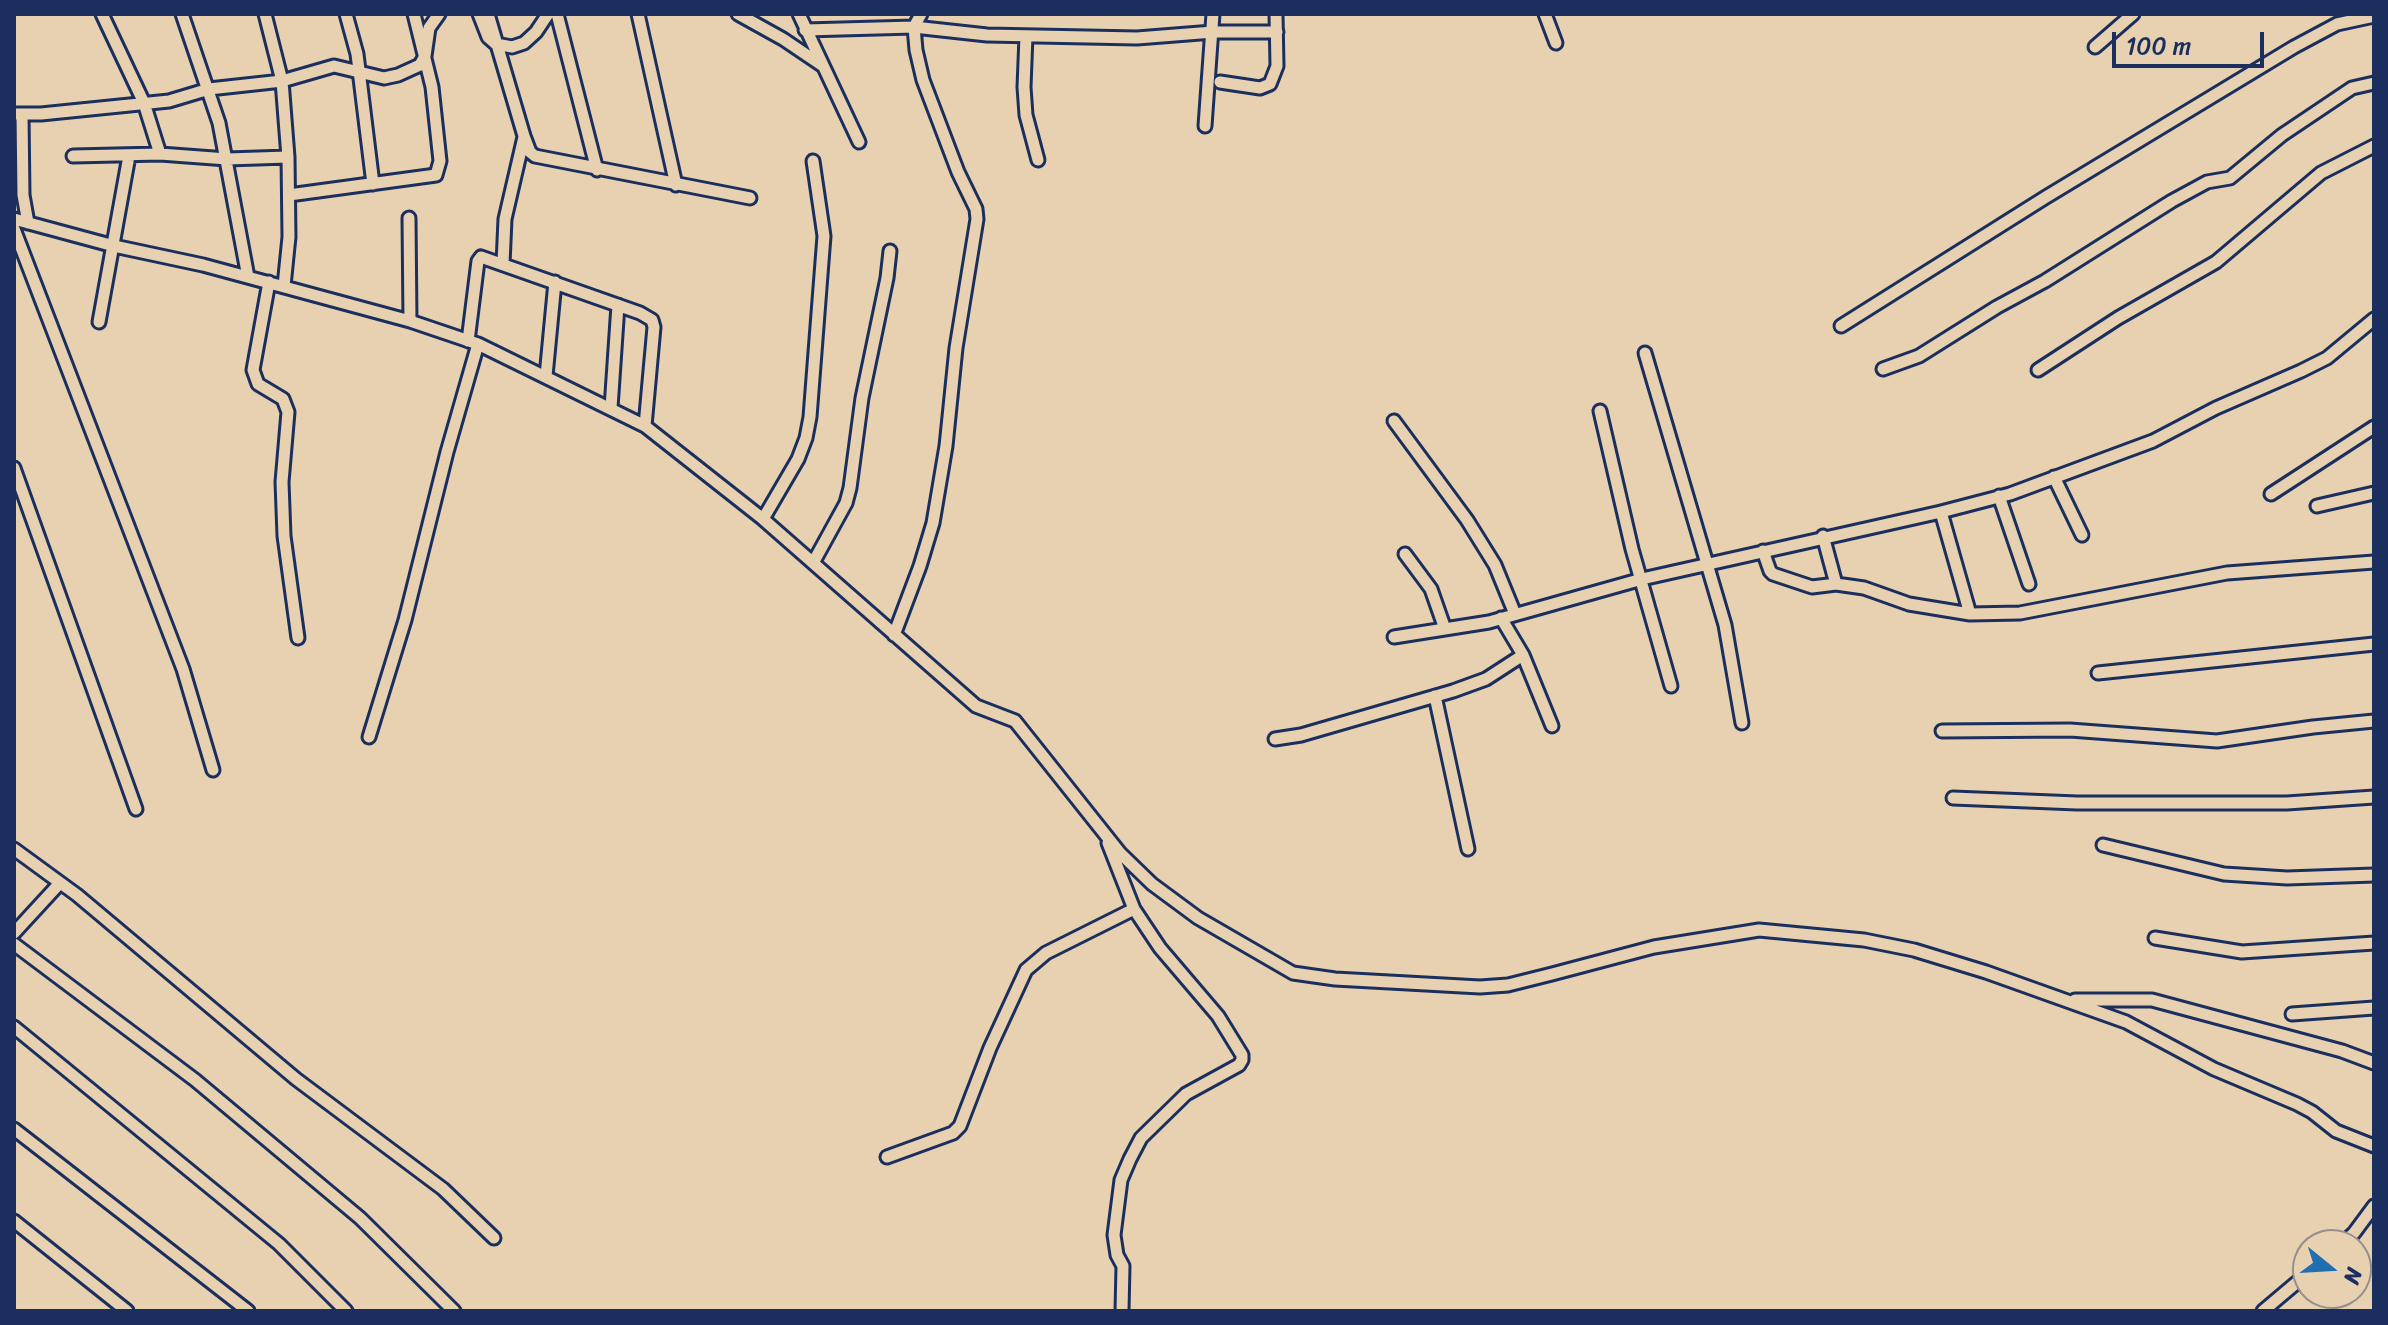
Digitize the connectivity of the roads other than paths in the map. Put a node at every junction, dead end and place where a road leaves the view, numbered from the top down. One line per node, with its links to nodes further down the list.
1 (102, 14): 35 (street)
2 (182, 14): 34 (street)
3 (265, 14): 31 (street)
4 (346, 14): 30 (street)
5 (414, 14): 28 (street)
6 (439, 14): 28 (street)
7 (479, 14): 26 (street)
8 (488, 14): 26 (street)
9 (548, 14): 26 (street)
10 (557, 14): 48 (street)
11 (638, 14): 50 (street)
12 (738, 14): 29 (street)
13 (799, 14): 21 (street)
14 (921, 14): 20 (street)
15 (1213, 14): 22 (street)
16 (1276, 14): 23 (street)
17 (1545, 14): 25 (street)
18 (2133, 14): 27 (street)
19 (2374, 16): 68 (street)
20 (914, 27): 21 (street); 24 (street); 101 (street)
21 (805, 30): 29 (street)
22 (1213, 32): 23 (street); 24 (street); 37 (street)
23 (1277, 32): 32 (street)
24 (1026, 36): 46 (street)
25 (1556, 43)
26 (496, 44): 38 (street)
27 (2095, 47)
28 (425, 56): 30 (street); 49 (street)
29 (824, 68): 39 (street)
30 (357, 71): 31 (street); 49 (street)
31 (282, 81): 34 (street); 44 (street)
32 (1220, 82)
33 (2374, 83): 71 (street)
34 (209, 89): 35 (street); 45 (street)
35 (144, 103): 36 (street); 41 (street)
36 (18, 114): 55 (street)
37 (1205, 126)
38 (524, 136): 48 (street); 59 (street)
39 (859, 142)
40 (2374, 146): 72 (street)
41 (160, 154): 43 (street); 45 (street)
42 (73, 156): 43 (street)
43 (129, 156): 57 (street)
44 (288, 157): 45 (street); 51 (street)
45 (227, 159): 60 (street)
46 (1038, 160)
47 (813, 161): 86 (street)
48 (597, 170): 50 (street)
49 (373, 184): 51 (street)
50 (676, 185): 52 (street)
51 (289, 195): 63 (street)
52 (750, 198)
53 (409, 218): 66 (street)
54 (14, 219): 55 (street)
55 (28, 223): 57 (street)
56 (14, 229): 115 (street)
57 (114, 246): 60 (street); 67 (street)
58 (890, 251): 92 (street)
59 (503, 264): 62 (street); 69 (street)
60 (248, 277): 61 (street)
61 (269, 282): 63 (street); 103 (street)
62 (555, 282): 64 (street); 73 (street)
63 (284, 286): 66 (street)
64 (618, 305): 74 (street); 77 (street)
65 (2374, 319): 80 (street)
66 (410, 321): 69 (street)
67 (99, 322)
68 (1841, 326)
69 (473, 342): 73 (street); 113 (street)
70 (1645, 353): 93 (street)
71 (1883, 369)
72 (2038, 370)
73 (546, 376): 74 (street)
74 (611, 408): 77 (street)
75 (1600, 411): 94 (street)
76 (1394, 421): 97 (street)
77 (645, 426): 86 (street)
78 (2374, 427): 82 (street)
79 (14, 468): 118 (street)
80 (2054, 477): 83 (street); 87 (street)
81 (2374, 493): 84 (street)
82 (2271, 494)
83 (1999, 496): 85 (street); 96 (street)
84 (2317, 506)
85 (1941, 512): 88 (street); 98 (street)
86 (763, 519): 92 (street)
87 (2082, 535)
88 (1823, 536): 89 (street); 95 (street)
89 (1763, 551): 93 (street); 95 (street)
90 (1405, 554): 100 (street)
91 (2374, 562): 98 (street)
92 (813, 563): 101 (street)
93 (1709, 563): 94 (street); 110 (street)
94 (1642, 579): 97 (street); 107 (street)
95 (1836, 584): 98 (street)
96 (2029, 584)
97 (1515, 614): 99 (street)
98 (1970, 614)
99 (1501, 618): 100 (street); 105 (street)
100 (1445, 629): 102 (street)
101 (894, 635): 119 (street)
102 (1394, 637)
103 (298, 638)
104 (2374, 644): 106 (street)
105 (1523, 655): 108 (street); 111 (street)
106 (2098, 673)
107 (1671, 686)
108 (1435, 696): 114 (street); 122 (street)
109 (2374, 721): 112 (street)
110 (1742, 723)
111 (1552, 726)
112 (1942, 731)
113 (369, 737)
114 (1275, 739)
115 (213, 770)
116 (2374, 797): 117 (street)
117 (1953, 798)
118 (136, 809)
119 (1104, 833): 125 (street); 130 (street)
120 (2103, 845): 123 (street)
121 (14, 849): 124 (street)
122 (1468, 849)
123 (2374, 875)
124 (60, 883): 126 (street); 141 (street)
125 (1134, 909): 137 (street); 147 (street)
126 (14, 933)
127 (2155, 938): 128 (street)
128 (2374, 943)
129 (14, 944): 146 (street)
130 (2069, 1000): 134 (street); 136 (street)
131 (2374, 1008): 132 (street)
132 (2292, 1014)
133 (14, 1027): 145 (street)
134 (2374, 1063)
135 (14, 1129): 144 (street)
136 (2374, 1146)
137 (887, 1157)
138 (2374, 1206): 140 (street)
139 (14, 1221): 143 (street)
140 (2357, 1229)
141 (494, 1238)
142 (2292, 1287): 148 (street)
143 (127, 1311)
144 (248, 1311)
145 (346, 1311)
146 (454, 1311)
147 (1122, 1311)
148 (2263, 1311)

